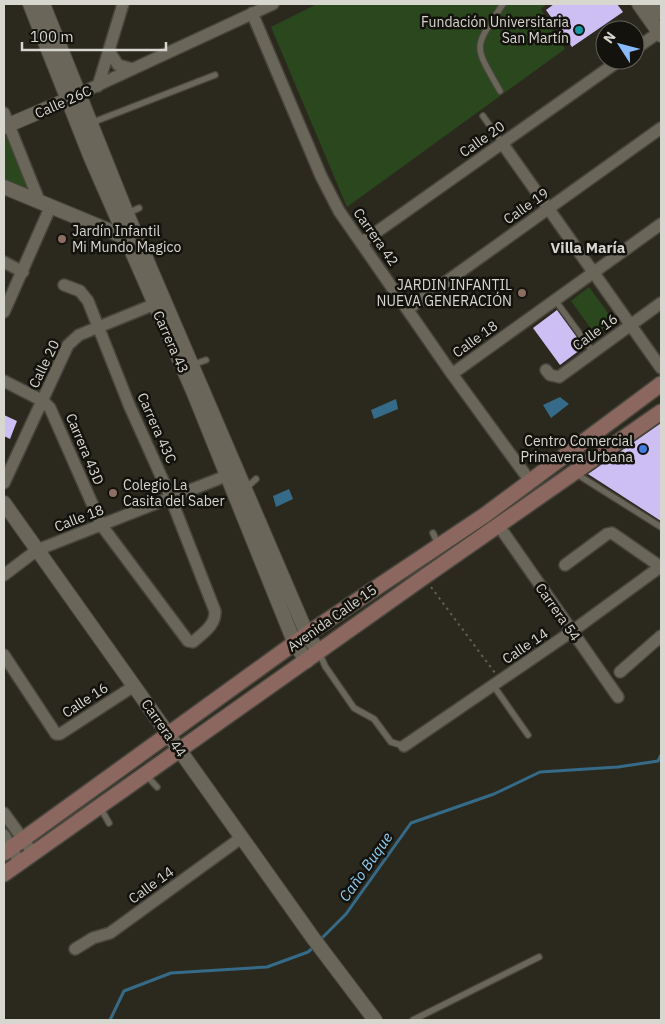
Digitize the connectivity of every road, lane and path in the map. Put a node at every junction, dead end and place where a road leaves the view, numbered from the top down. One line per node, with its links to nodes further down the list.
1 (30, 4): 19 (street, Carrera 43)
2 (43, 4): 18 (street, Carrera 43)
3 (123, 4): 12 (street, Calle 26C)
4 (273, 4): 8 (street)
5 (503, 4): 17 (lane)
6 (639, 4): 10 (street)
7 (655, 4): 9 (street)
8 (252, 13): 13 (street); 31 (street, Carrera 42)
9 (661, 13)
10 (661, 33): 11 (street)
11 (645, 43)
12 (108, 51): 13 (street); 16 (street, Calle 26C)
13 (133, 69): 16 (street)
14 (606, 70): 24 (street, Calle 20)
15 (215, 75): 22 (lane)
16 (98, 86): 18 (street, Calle 26C)
17 (500, 91)
18 (81, 93): 19 (street, Calle 26C); 22 (street, Carrera 43)
19 (68, 100): 21 (street, Calle 26C); 28 (street, Carrera 43)
20 (483, 116): 24 (lane)
21 (6, 122): 26 (street)
22 (91, 123): 28 (street, Carrera 43)
23 (661, 128): 27 (street, Calle 19)
24 (502, 143): 27 (street); 31 (street, Calle 20)
25 (4, 187): 26 (street)
26 (45, 206): 30 (street); 33 (street)
27 (548, 209): 34 (street); 39 (street, Calle 19)
28 (128, 213): 30 (street, Carrera 43); 44 (street, Carrera 43)
29 (661, 224): 34 (street, Calle 18)
30 (127, 238): 38 (street, Carrera 43)
31 (361, 243): 39 (street, Carrera 42)
32 (4, 262): 33 (street)
33 (23, 272): 40 (street)
34 (593, 273): 36 (street, Calle 18); 41 (street)
35 (64, 285): 42 (street, Carrera 43C)
36 (555, 300): 43 (lane); 47 (street, Calle 18)
37 (661, 303): 41 (street, Calle 16)
38 (155, 304): 42 (street, Calle 20); 44 (street, Carrera 43)
39 (408, 309): 47 (street, Carrera 42)
40 (4, 312)
41 (630, 325): 43 (street, Calle 16); 45 (street)
42 (100, 328): 50 (street, Calle 20); 58 (street, Carrera 43C)
43 (593, 352): 46 (street, Calle 16)
44 (194, 364): 53 (street, Carrera 43); 57 (street, Carrera 43)
45 (661, 368)
46 (546, 370)
47 (452, 374): 55 (street, Carrera 42)
48 (4, 381): 50 (street, Carrera 43D)
49 (661, 384): 55 (main road, Avenida Calle 15)
50 (43, 401): 56 (street, Calle 20); 60 (street, Carrera 43D)
51 (661, 412): 52 (main road, Avenida Calle 15)
52 (573, 471): 61 (main road, Avenida Calle 15); 62 (lane)
53 (226, 476): 58 (street, Calle 18); 72 (street, Carrera 43)
54 (256, 479): 57 (lane)
55 (530, 481): 69 (main road, Avenida Calle 15)
56 (4, 483)
57 (245, 489): 69 (street, Carrera 43)
58 (170, 496): 60 (street, Calle 18); 71 (street, Carrera 43C)
59 (4, 503): 63 (street, Carrera 44)
60 (102, 526): 63 (street, Calle 18); 71 (street, Carrera 43D)
61 (499, 526): 67 (main road, Avenida Calle 15); 68 (street, Carrera 54)
62 (661, 527)
63 (37, 550): 66 (street, Calle 18); 78 (street, Carrera 44)
64 (565, 565): 65 (street)
65 (661, 567): 68 (street, Calle 14)
66 (4, 574)
67 (424, 577): 74 (main road, Avenida Calle 15); 77 (path)
68 (571, 632): 77 (street, Calle 14); 79 (street, Carrera 54)
69 (307, 634): 72 (main road, Avenida Calle 15); 74 (street, Carrera 43)
70 (661, 636): 76 (street)
71 (193, 642)
72 (295, 644): 75 (street, Carrera 43); 81 (main road, Avenida Calle 15)
73 (4, 656): 78 (street, Calle 16)
74 (322, 659): 75 (main road, Avenida Calle 15); 82 (lane, Carrera 43)
75 (307, 661): 83 (main road, Avenida Calle 15)
76 (620, 672)
77 (497, 683): 80 (lane); 82 (street, Calle 14)
78 (134, 686): 81 (street, Carrera 44)
79 (618, 697)
80 (528, 735)
81 (169, 736): 83 (street, Carrera 44); 90 (main road, Avenida Calle 15)
82 (404, 746)
83 (179, 751): 84 (main road, Avenida Calle 15); 89 (street, Carrera 44)
84 (146, 775): 85 (lane); 86 (main road, Avenida Calle 15)
85 (157, 787)
86 (100, 807): 88 (lane); 91 (main road, Avenida Calle 15)
87 (4, 814): 90 (street)
88 (109, 823)
89 (241, 838): 94 (street, Calle 14); 96 (street, Carrera 44)
90 (11, 844): 91 (street); 92 (street)
91 (33, 853): 92 (main road, Avenida Calle 15)
92 (20, 862): 93 (main road, Avenida Calle 15)
93 (4, 874)
94 (75, 948)
95 (539, 957): 97 (lane)
96 (375, 1020)
97 (413, 1020)

